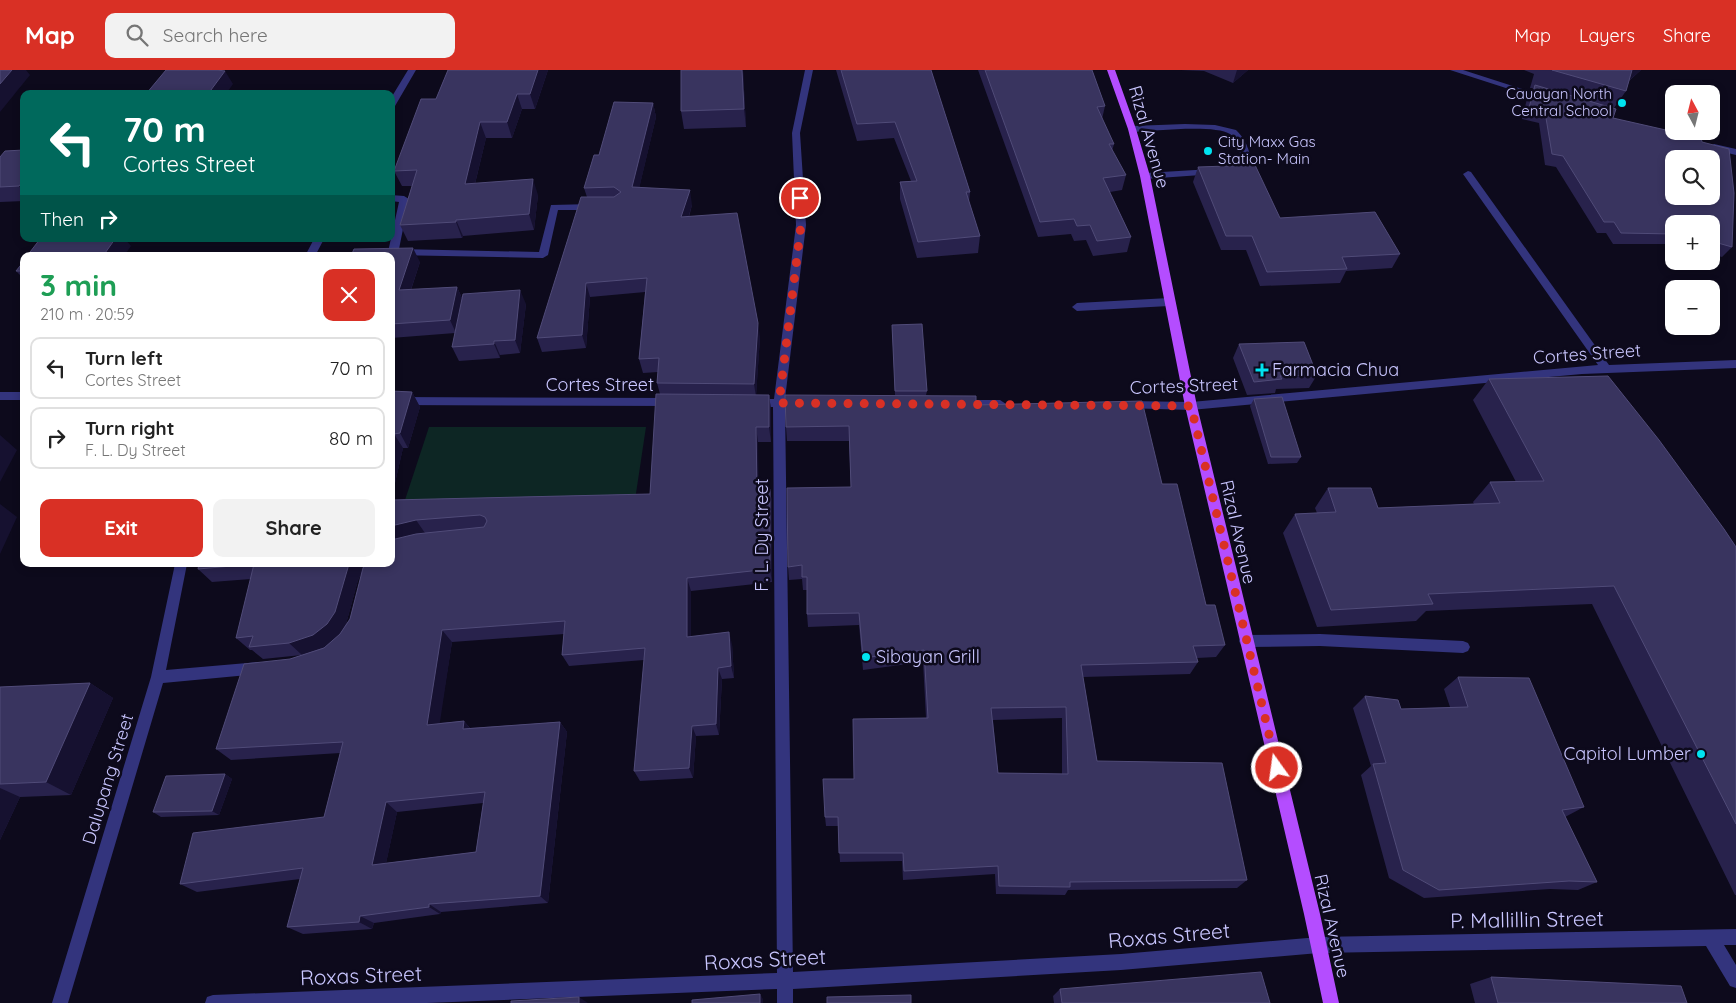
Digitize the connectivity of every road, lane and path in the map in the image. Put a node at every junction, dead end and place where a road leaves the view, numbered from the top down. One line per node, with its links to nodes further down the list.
1 (412, 70): 5 (street)
2 (809, 70): 25 (street, F. L. Dy Street)
3 (1111, 70): 7 (main road, Rizal Avenue)
4 (1454, 70): 6 (street)
5 (395, 99)
6 (1554, 100)
7 (1132, 129): 11 (main road, Rizal Avenue); 11 (street)
8 (1703, 144): 9 (street)
9 (1736, 152)
10 (1468, 174): 19 (street)
11 (1145, 176): 16 (main road, Rizal Avenue)
12 (395, 198): 14 (street)
13 (600, 206): 15 (street)
14 (394, 252)
15 (395, 252)
16 (1169, 302): 17 (street); 30 (main road, Rizal Avenue)
17 (1077, 307)
18 (1736, 364): 19 (street, Cortes Street)
19 (1606, 369): 30 (street, Cortes Street)
20 (0, 396): 21 (street)
21 (20, 396)
22 (395, 401): 23 (street, Cortes Street)
23 (689, 402)
24 (739, 403): 25 (street)
25 (779, 403): 26 (street); 40 (street, F. L. Dy Street)
26 (818, 403)
27 (946, 404): 28 (street)
28 (1014, 404)
29 (1112, 405): 30 (street, Cortes Street)
30 (1191, 406): 32 (main road, Rizal Avenue)
31 (180, 567): 35 (street, Dalupang Street)
32 (1246, 641): 33 (street); 38 (main road, Rizal Avenue)
33 (1463, 647)
34 (274, 666): 35 (street)
35 (158, 677): 41 (street, Dalupang Street)
36 (1736, 937): 37 (street, P. Mallillin Street)
37 (1710, 938): 38 (street, P. Mallillin Street); 39 (street)
38 (1318, 945): 40 (street, Roxas Street); 44 (main road, Rizal Avenue)
39 (1736, 980)
40 (783, 981): 42 (street, Roxas Street); 43 (street, F. L. Dy Street)
41 (60, 1003)
42 (213, 1003)
43 (785, 1003)
44 (1331, 1003)

